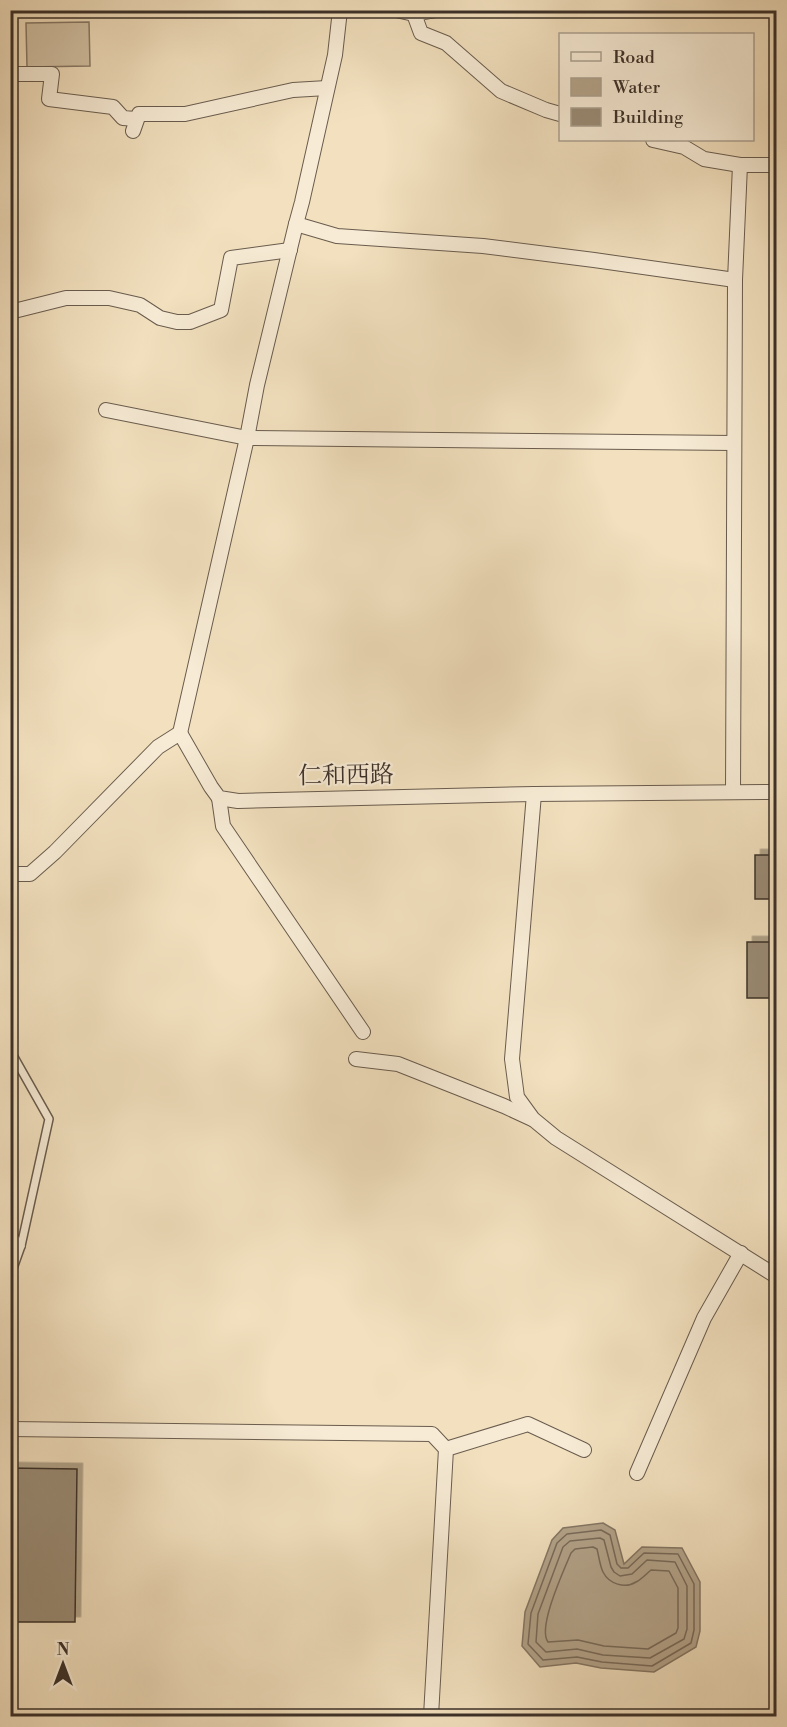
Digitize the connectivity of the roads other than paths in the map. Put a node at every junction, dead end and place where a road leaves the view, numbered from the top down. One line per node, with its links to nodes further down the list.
1 (340, 10): 6 (street)
2 (396, 10): 4 (street)
3 (436, 10): 4 (street)
4 (414, 14): 7 (street)
5 (10, 72): 6 (street)
6 (327, 88): 11 (street)
7 (559, 113)
8 (657, 141): 9 (street)
9 (740, 165): 10 (street); 13 (street)
10 (777, 165)
11 (296, 224): 12 (street); 13 (street)
12 (290, 250): 14 (street); 16 (street)
13 (735, 280): 17 (street)
14 (10, 312)
15 (106, 410): 16 (street)
16 (248, 438): 17 (street); 18 (street)
17 (734, 443): 19 (street)
18 (180, 733): 22 (street); 23 (street)
19 (733, 791): 20 (street, 仁和西路); 21 (street, 仁和西路)
20 (777, 792)
21 (534, 794): 22 (street, 仁和西路); 27 (street)
22 (219, 798): 24 (street)
23 (10, 874)
24 (363, 1032)
25 (10, 1050): 30 (lane)
26 (356, 1059): 27 (street)
27 (532, 1119): 31 (street)
28 (10, 1231): 30 (lane)
29 (10, 1244): 30 (lane)
30 (21, 1246): 33 (lane)
31 (741, 1253): 32 (street); 37 (street)
32 (777, 1276)
33 (10, 1277)
34 (10, 1429): 35 (street)
35 (446, 1449): 36 (street); 38 (street)
36 (584, 1450)
37 (637, 1473)
38 (431, 1716)

